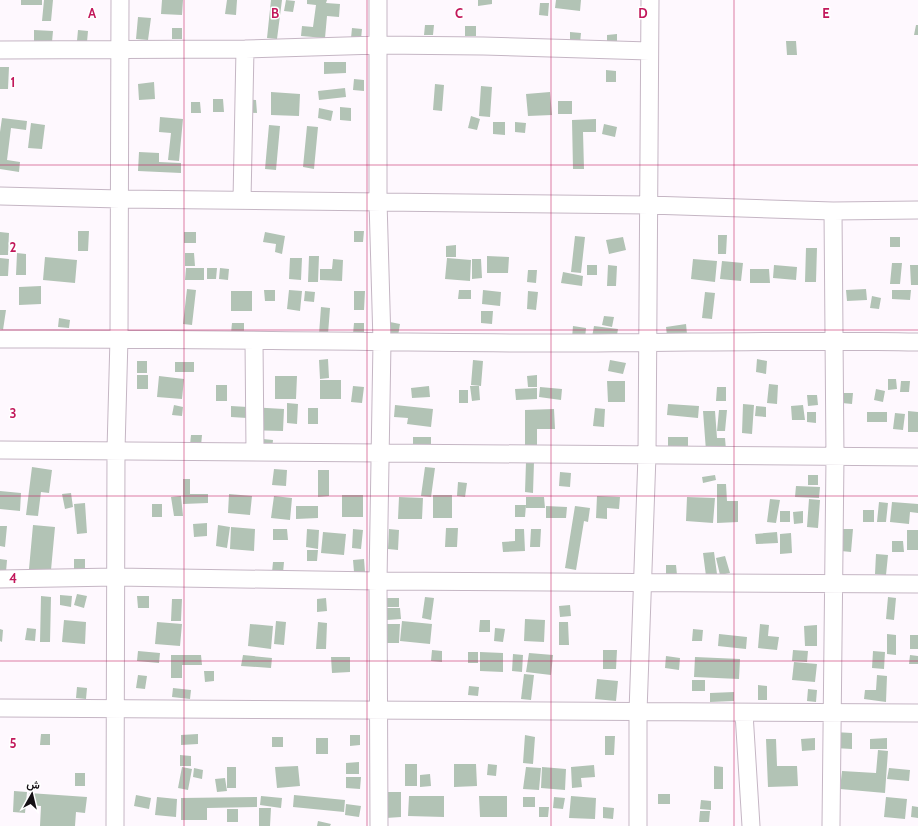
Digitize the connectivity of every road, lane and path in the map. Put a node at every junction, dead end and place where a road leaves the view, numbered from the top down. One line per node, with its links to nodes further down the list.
1 (120, 0): 7 (street)
2 (378, 0): 4 (street)
3 (650, 0): 8 (street)
4 (378, 45): 5 (street); 8 (street); 12 (street)
5 (245, 49): 7 (street); 11 (street)
6 (0, 50): 7 (street)
7 (119, 50): 10 (street)
8 (649, 52): 13 (street)
9 (0, 196): 10 (street)
10 (120, 199): 11 (street); 16 (street)
11 (242, 200): 12 (street)
12 (378, 201): 13 (street); 20 (street)
13 (649, 205): 15 (street); 22 (street)
14 (918, 210): 15 (street)
15 (834, 211): 18 (street)
16 (119, 338): 17 (street); 19 (street); 24 (street)
17 (0, 339)
18 (834, 340): 21 (street); 22 (street); 28 (street)
19 (254, 341): 20 (street); 25 (street)
20 (382, 342): 22 (street); 26 (street)
21 (918, 342)
22 (648, 343): 27 (street)
23 (0, 450): 24 (street)
24 (116, 450): 25 (street); 30 (street)
25 (255, 451): 26 (street)
26 (380, 452): 27 (street); 32 (street)
27 (647, 455): 28 (street); 33 (street)
28 (835, 457): 29 (street); 34 (street)
29 (918, 457)
30 (116, 577): 31 (street); 32 (street); 37 (street)
31 (0, 579)
32 (378, 581): 33 (street); 38 (street)
33 (642, 583): 34 (street); 39 (street)
34 (833, 584): 35 (street); 40 (street)
35 (918, 584)
36 (0, 708): 37 (street)
37 (116, 708): 38 (street); 43 (street)
38 (379, 710): 39 (street); 44 (street)
39 (638, 712): 41 (street); 45 (street)
40 (832, 712): 41 (street); 42 (street); 47 (street)
41 (744, 713): 46 (street)
42 (918, 713)
43 (115, 826)
44 (378, 826)
45 (638, 826)
46 (751, 826)
47 (831, 826)

